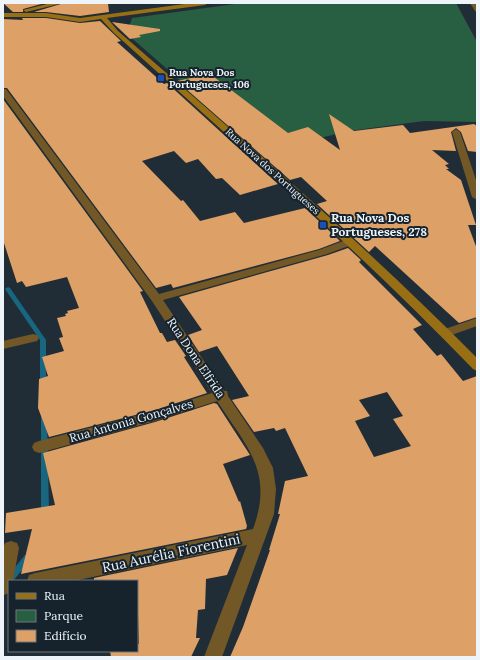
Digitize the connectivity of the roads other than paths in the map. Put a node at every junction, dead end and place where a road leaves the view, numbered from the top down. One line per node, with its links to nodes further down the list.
1 (60, 3): 4 (street)
2 (205, 3): 6 (street)
3 (473, 3): 5 (street)
4 (34, 8): 7 (street); 8 (street)
5 (477, 10)
6 (127, 14): 9 (street); 11 (street)
7 (3, 15): 8 (street)
8 (46, 16): 10 (street)
9 (103, 17): 10 (street); 11 (street, Rua Nova dos Portugueses)
10 (88, 19): 11 (street, Rua Nova dos Portugueses)
11 (114, 30): 15 (street, Rua Nova dos Portugueses)
12 (3, 91): 16 (street, Rua Dona Elfrida)
13 (456, 132): 14 (street)
14 (477, 197)
15 (350, 242): 16 (street); 18 (street, Rua Nova dos Portugueses)
16 (156, 298): 22 (street, Rua Dona Elfrida)
17 (477, 322): 18 (street)
18 (446, 333): 21 (street, Rua Nova dos Portugueses)
19 (33, 338): 20 (street)
20 (3, 345)
21 (477, 366)
22 (222, 395): 23 (street, Rua Antonia Gonçalves); 24 (street, Rua Dona Elfrida)
23 (39, 447)
24 (259, 535): 26 (street, Rua Aurélia Fiorentini); 28 (street, Rua Dona Elfrida)
25 (11, 548): 27 (street)
26 (40, 580)
27 (5, 587)
28 (213, 657)

